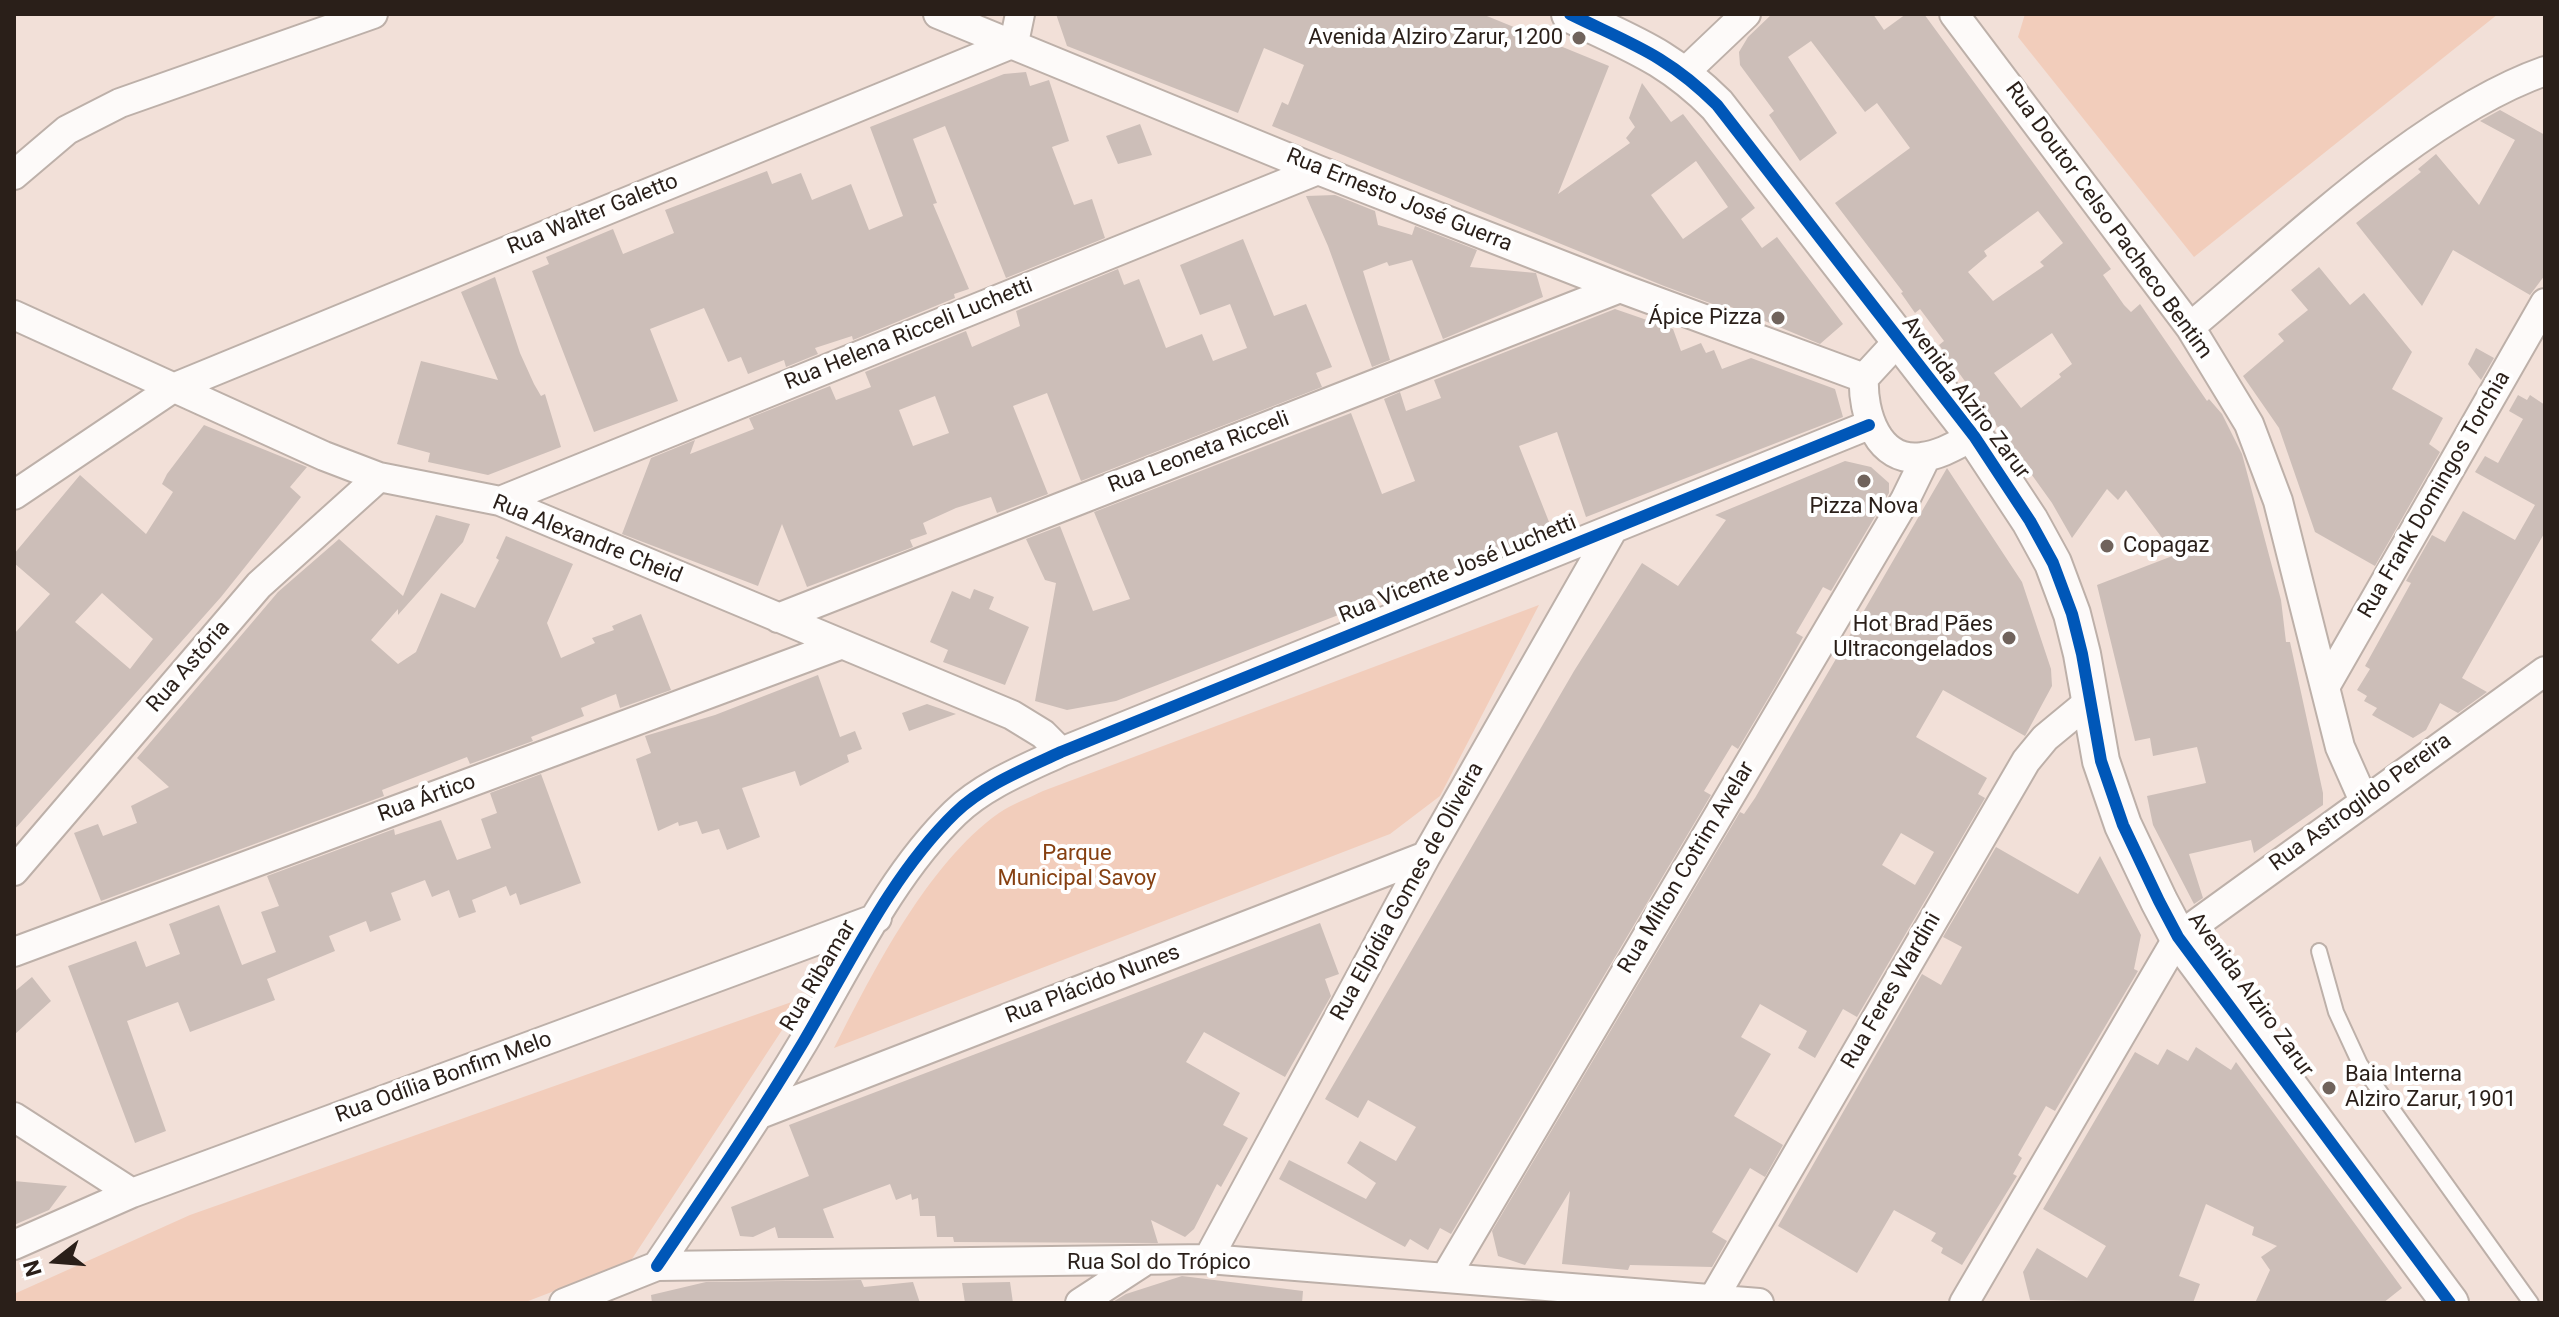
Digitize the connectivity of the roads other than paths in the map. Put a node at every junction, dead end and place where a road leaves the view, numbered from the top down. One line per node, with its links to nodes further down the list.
1 (373, 14): 11 (street)
2 (938, 14): 7 (street, Rua Ernesto José Guerra)
3 (1020, 14): 7 (street)
4 (1570, 14): 9 (street, Avenida Alziro Zarur)
5 (1746, 14): 9 (street)
6 (1957, 16): 15 (street, Rua Doutor Celso Pacheco Bentim)
7 (1014, 43): 10 (street, Rua Ernesto José Guerra); 18 (street, Rua Walter Galetto)
8 (2545, 71): 15 (street)
9 (1685, 72): 16 (street, Avenida Alziro Zarur)
10 (1318, 170): 12 (street, Rua Ernesto José Guerra); 24 (street, Rua Helena Ricceli Luchetti)
11 (14, 175)
12 (1620, 288): 17 (street, Rua Ernesto José Guerra); 26 (street, Rua Leoneta Ricceli)
13 (2545, 303): 29 (street, Rua Frank Domingos Torchia)
14 (14, 315): 18 (street, Rua Alexandre Cheid)
15 (2190, 327): 29 (street, Rua Doutor Celso Pacheco Bentim)
16 (1899, 340): 17 (street); 20 (street, Avenida Alziro Zarur)
17 (1864, 378): 19 (street)
18 (173, 388): 22 (street, Rua Alexandre Cheid); 23 (street, Rua Walter Galetto)
19 (1869, 425): 21 (street); 25 (street, Rua Vicente José Luchetti)
20 (1974, 436): 21 (street); 30 (street, Avenida Alziro Zarur)
21 (1926, 457): 46 (street, Rua Milton Cotrim Avelar)
22 (379, 477): 24 (street, Rua Alexandre Cheid); 34 (street, Rua Astória)
23 (14, 495)
24 (500, 501): 26 (street, Rua Alexandre Cheid)
25 (1613, 529): 31 (street, Rua Vicente José Luchetti); 33 (street, Rua Elpídia Gomes de Oliveira)
26 (778, 618): 27 (street, Rua Alexandre Cheid)
27 (840, 645): 31 (street, Rua Alexandre Cheid); 38 (street, Rua Ártico)
28 (2545, 671): 32 (street, Rua Astrogildo Pereira)
29 (2325, 687): 32 (street, Rua Doutor Celso Pacheco Bentim)
30 (2091, 700): 36 (street, Avenida Alziro Zarur); 47 (street, Rua Feres Wardini)
31 (1061, 752): 35 (street, Rua Ribamar)
32 (2364, 801): 36 (street, Rua Astrogildo Pereira)
33 (1426, 856): 39 (street, Rua Plácido Nunes); 43 (street, Rua Elpídia Gomes de Oliveira)
34 (14, 871)
35 (877, 918): 39 (street, Rua Ribamar); 41 (street, Rua Odília Bonfim Melo)
36 (2178, 937): 51 (street); 52 (street, Avenida Alziro Zarur)
37 (2319, 951): 53 (lane)
38 (14, 952)
39 (760, 1114): 45 (street, Rua Ribamar)
40 (14, 1117): 41 (street)
41 (132, 1193): 42 (street, Rua Odília Bonfim Melo)
42 (14, 1245)
43 (1208, 1259): 44 (street, Rua Sol do Trópico); 46 (street, Rua Sol do Trópico)
44 (1144, 1262): 45 (street, Rua Sol do Trópico); 49 (street)
45 (657, 1266): 48 (street, Rua Sol do Trópico)
46 (1445, 1278): 47 (street, Rua Sol do Trópico)
47 (1713, 1299): 50 (street, Rua Sol do Trópico)
48 (564, 1303)
49 (1080, 1303)
50 (1759, 1303)
51 (1964, 1303)
52 (2450, 1303)
53 (2531, 1303)

